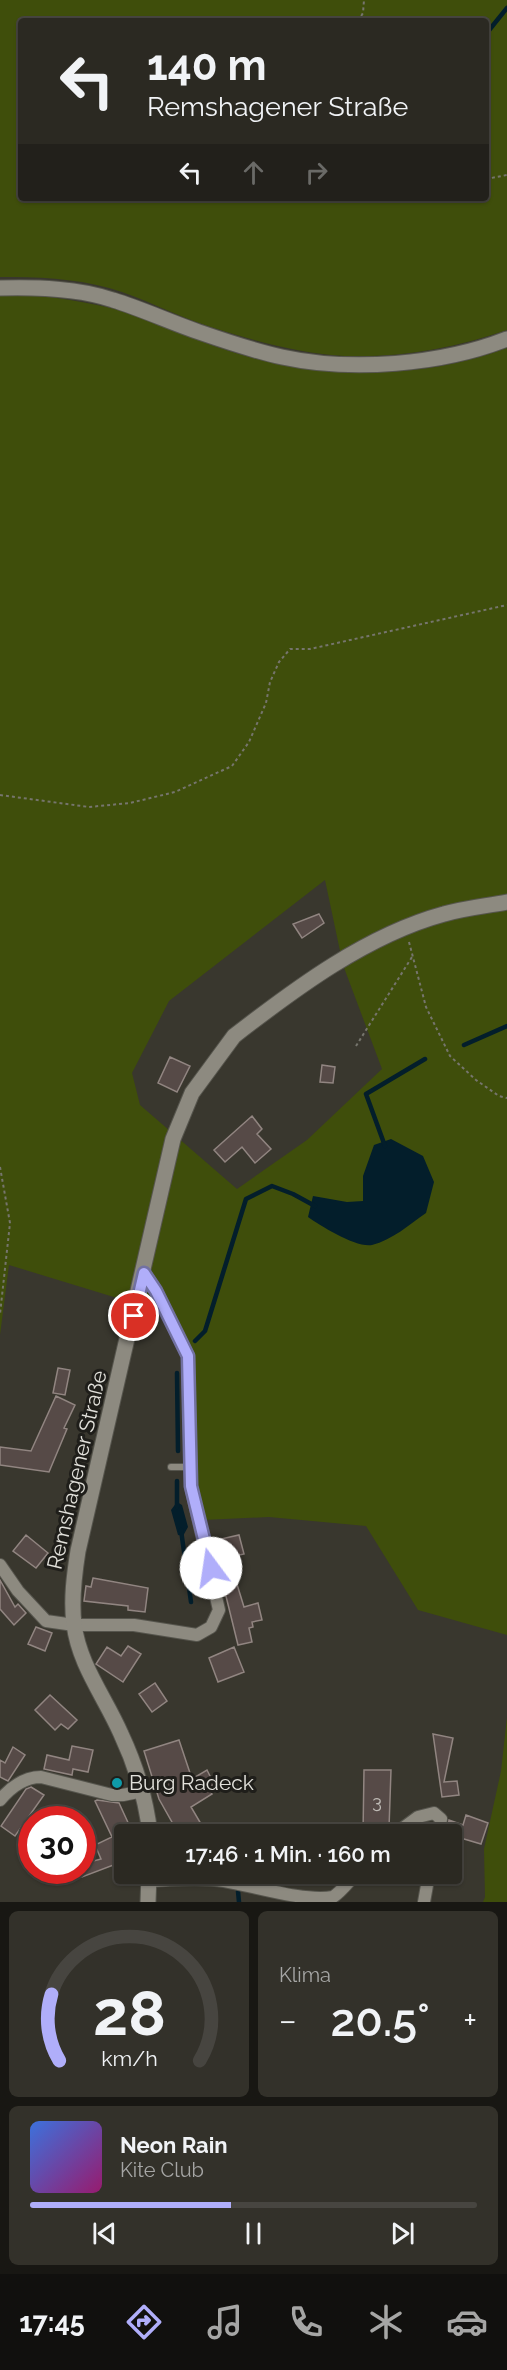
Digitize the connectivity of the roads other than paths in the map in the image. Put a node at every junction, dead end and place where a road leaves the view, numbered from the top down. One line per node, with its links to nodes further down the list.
1 (0, 288): 2 (street)
2 (507, 339)
3 (507, 902): 4 (street, Remshagener Straße)
4 (144, 1273): 6 (street); 8 (street, Remshagener Straße)
5 (171, 1467): 6 (lane)
6 (191, 1467): 8 (street)
7 (0, 1564): 8 (street)
8 (74, 1625): 9 (street, Remshagener Straße)
9 (143, 1791): 10 (street); 11 (street, Remshagener Straße)
10 (0, 1800)
11 (148, 1824)
12 (409, 1824): 13 (street)
13 (440, 1824)
14 (149, 1884): 18 (street)
15 (233, 1884): 16 (street)
16 (346, 1884)
17 (427, 1884): 19 (street)
18 (148, 1902)
19 (424, 1902)

